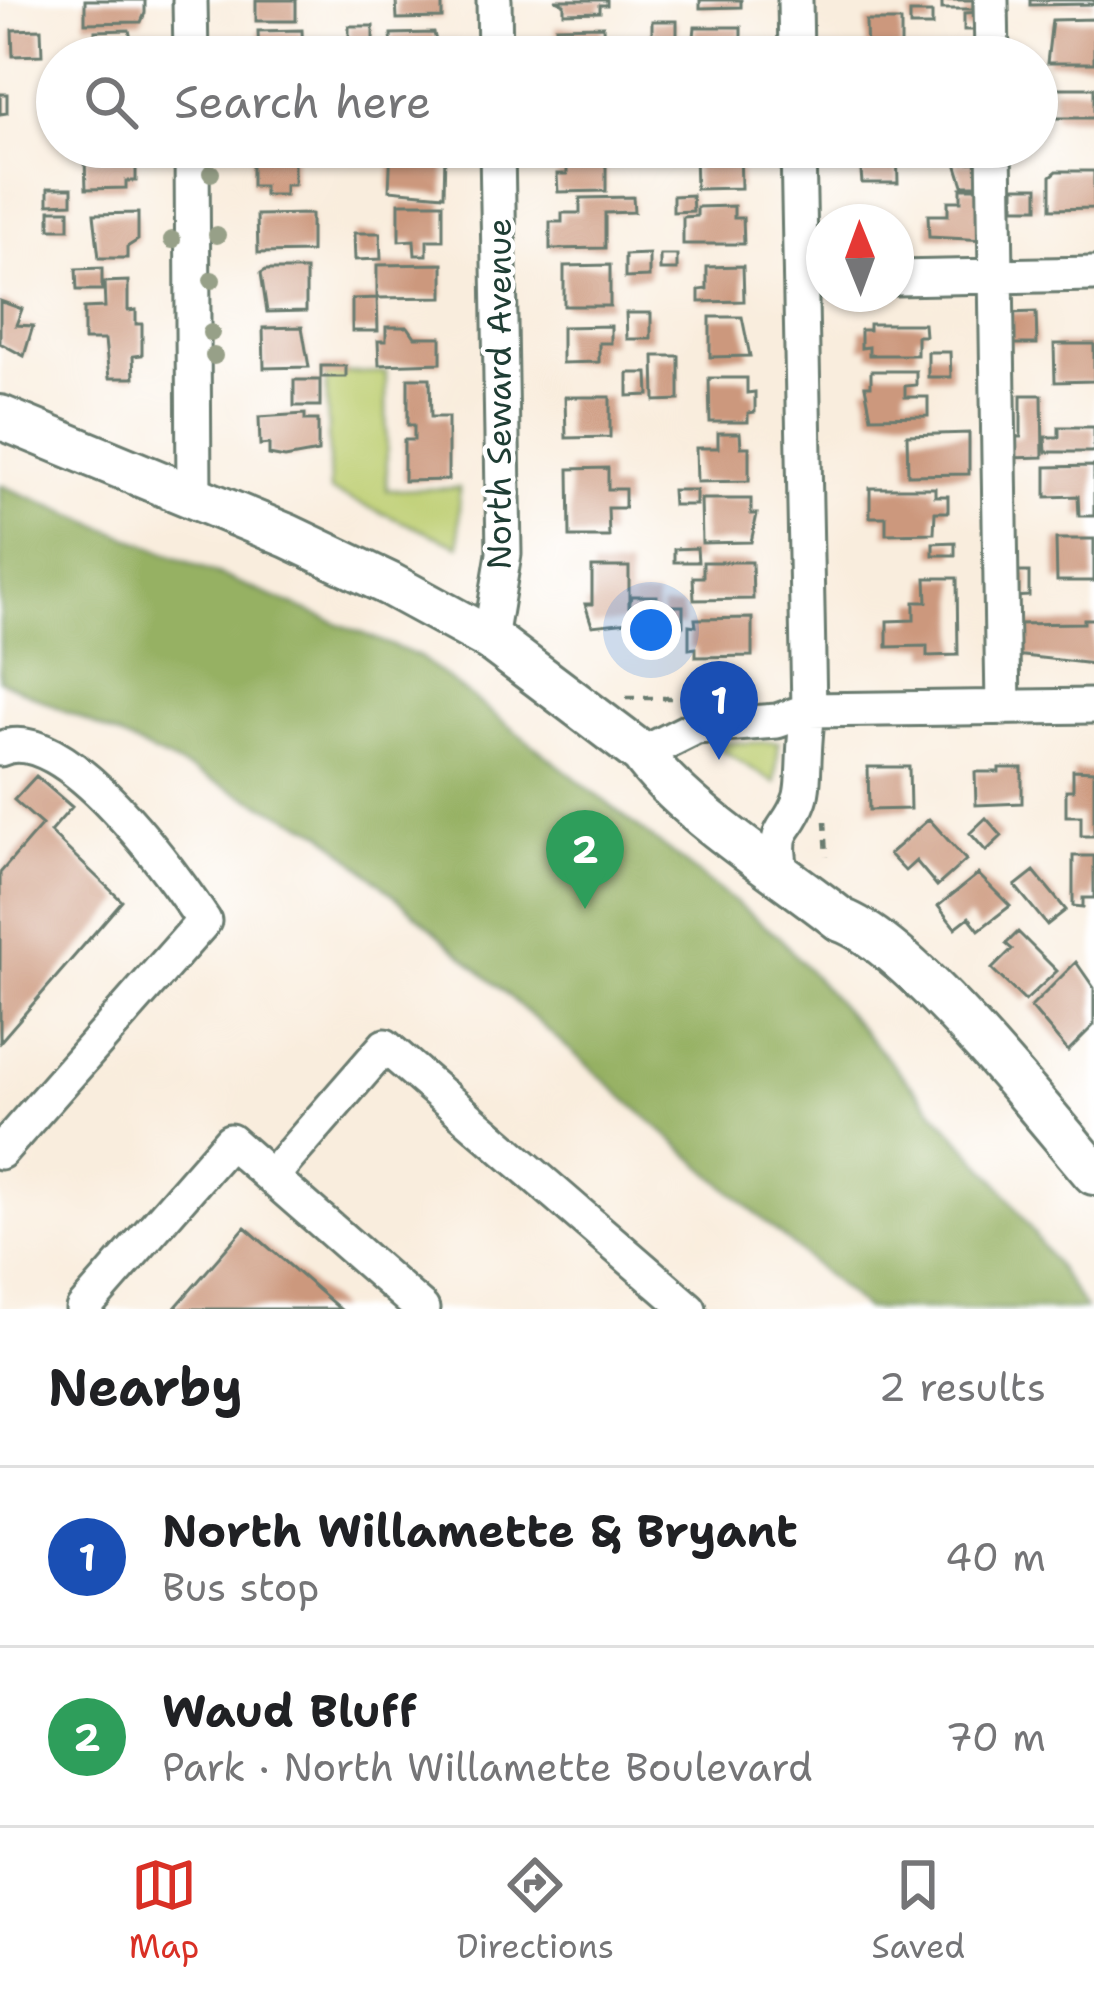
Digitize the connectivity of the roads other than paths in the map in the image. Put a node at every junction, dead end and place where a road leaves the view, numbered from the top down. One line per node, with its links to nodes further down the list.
1 (190, 0): 5 (street)
2 (494, 0): 6 (street)
3 (795, 0): 7 (street)
4 (991, 0): 8 (street)
5 (191, 36)
6 (495, 36)
7 (796, 36)
8 (992, 36)
9 (193, 168): 19 (street)
10 (497, 168): 20 (street, North Seward Avenue)
11 (800, 168): 13 (street)
12 (994, 168): 15 (street)
13 (806, 222)
14 (1094, 274): 15 (street)
15 (996, 276): 16 (street); 22 (street)
16 (914, 278)
17 (812, 312): 23 (street)
18 (0, 417): 19 (main road)
19 (194, 496): 20 (main road)
20 (490, 639): 25 (main road)
21 (1094, 706): 22 (street)
22 (1003, 708): 23 (street)
23 (808, 710): 25 (street); 26 (street)
24 (0, 748): 27 (street)
25 (642, 754): 26 (main road)
26 (779, 853): 28 (main road)
27 (0, 1152)
28 (1094, 1173)
29 (271, 1178): 30 (street); 31 (street); 32 (street)
30 (83, 1309)
31 (422, 1309)
32 (689, 1309)

